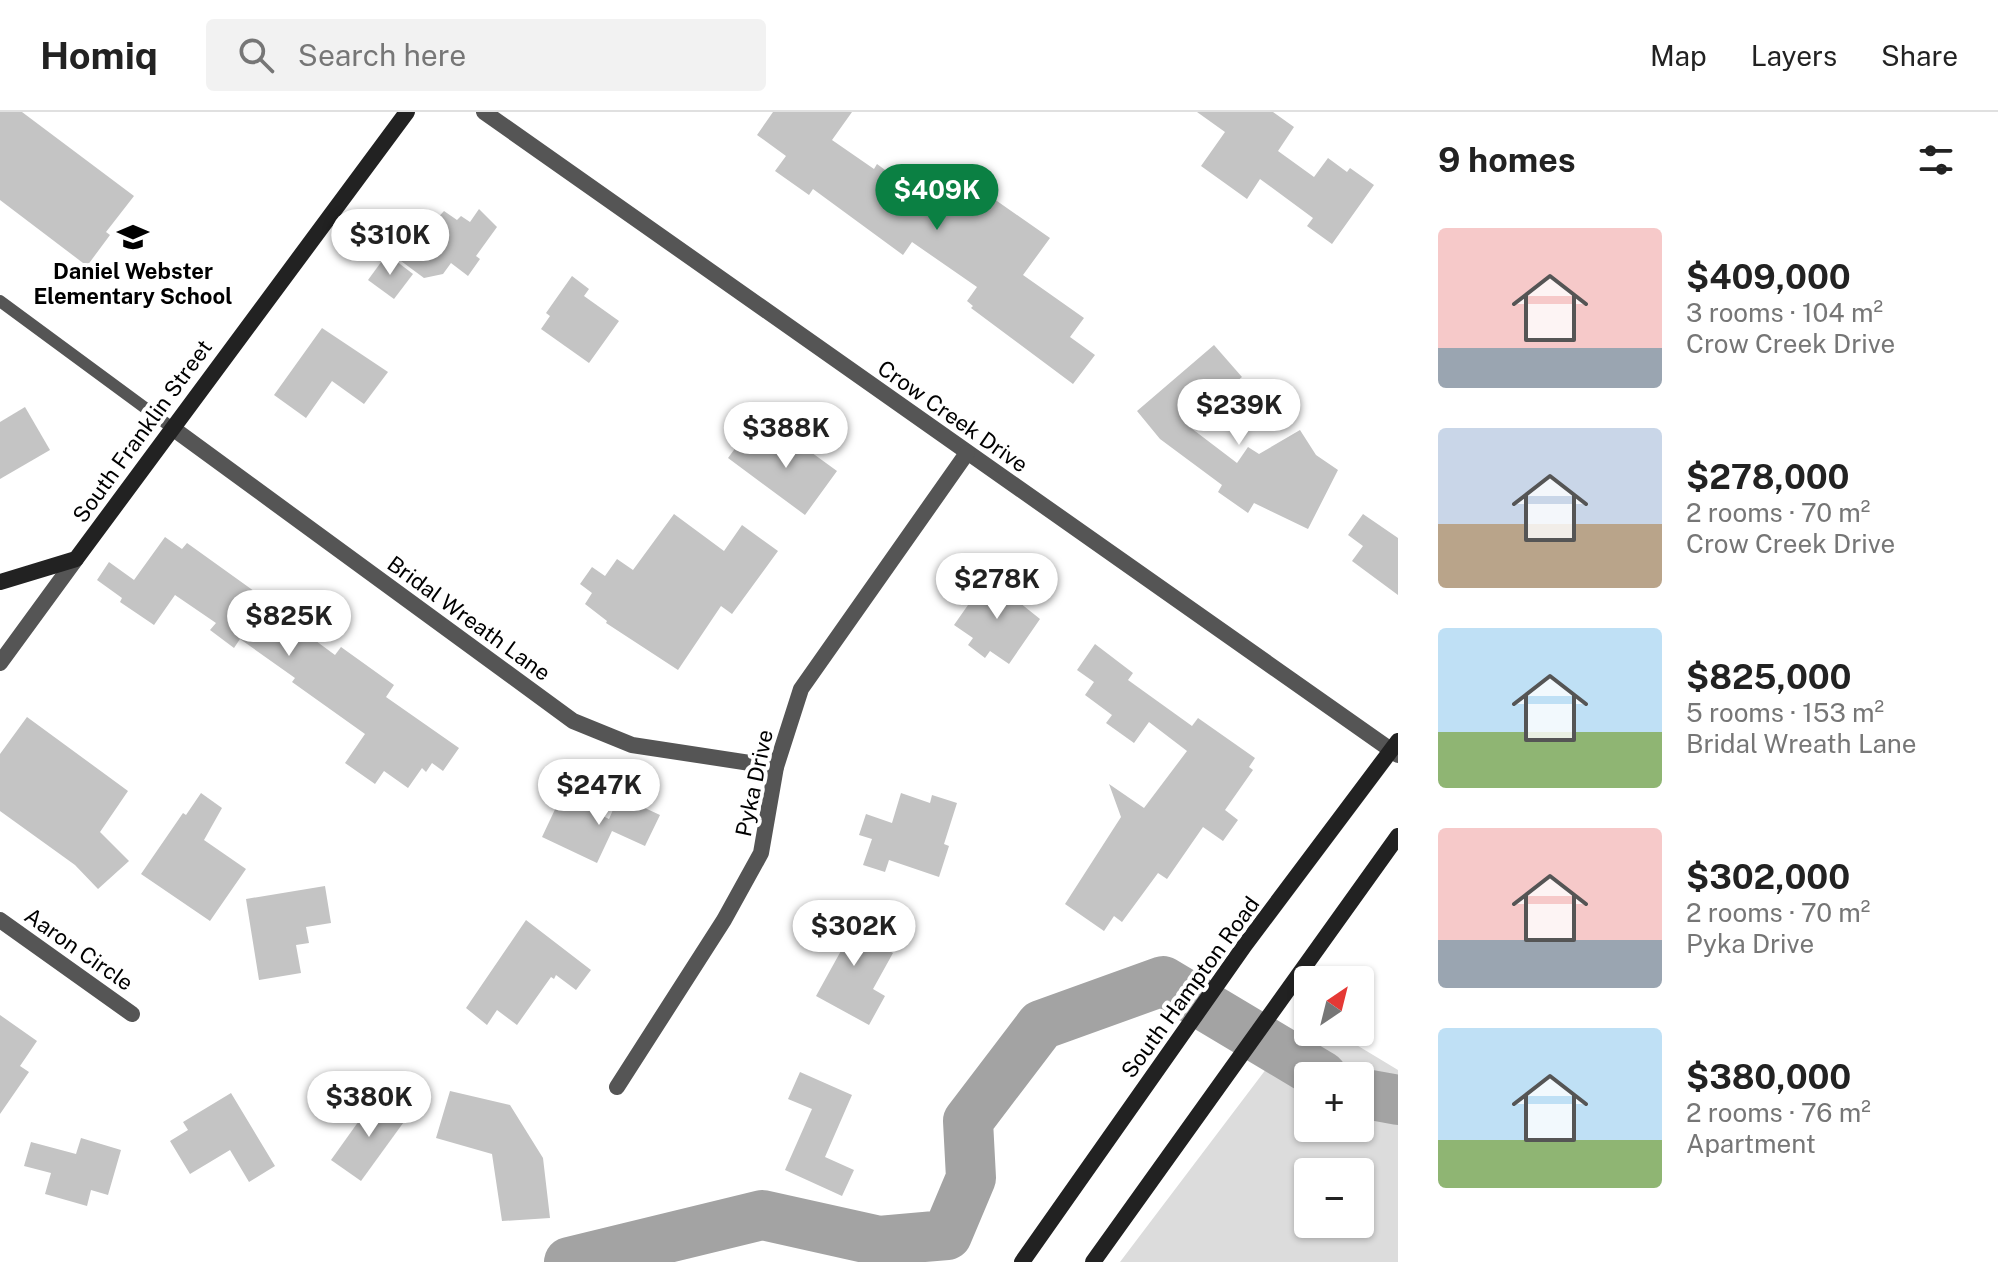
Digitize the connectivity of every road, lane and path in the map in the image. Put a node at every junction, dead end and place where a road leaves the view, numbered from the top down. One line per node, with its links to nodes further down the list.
1 (407, 112): 4 (main road, South Franklin Street)
2 (484, 112): 5 (street, Crow Creek Drive)
3 (0, 301): 4 (lane)
4 (171, 427): 6 (main road, South Franklin Street); 10 (street, Bridal Wreath Lane)
5 (967, 453): 9 (street, Crow Creek Drive); 10 (street, Pyka Drive)
6 (76, 559): 7 (main road); 8 (street, South Franklin Street)
7 (0, 582)
8 (0, 663)
9 (1396, 749): 15 (main road, South Hampton Road)
10 (776, 767): 14 (street, Pyka Drive)
11 (1398, 836): 16 (main road)
12 (0, 920): 13 (street, Aaron Circle)
13 (132, 1014)
14 (617, 1087)
15 (1022, 1262)
16 (1093, 1262)

